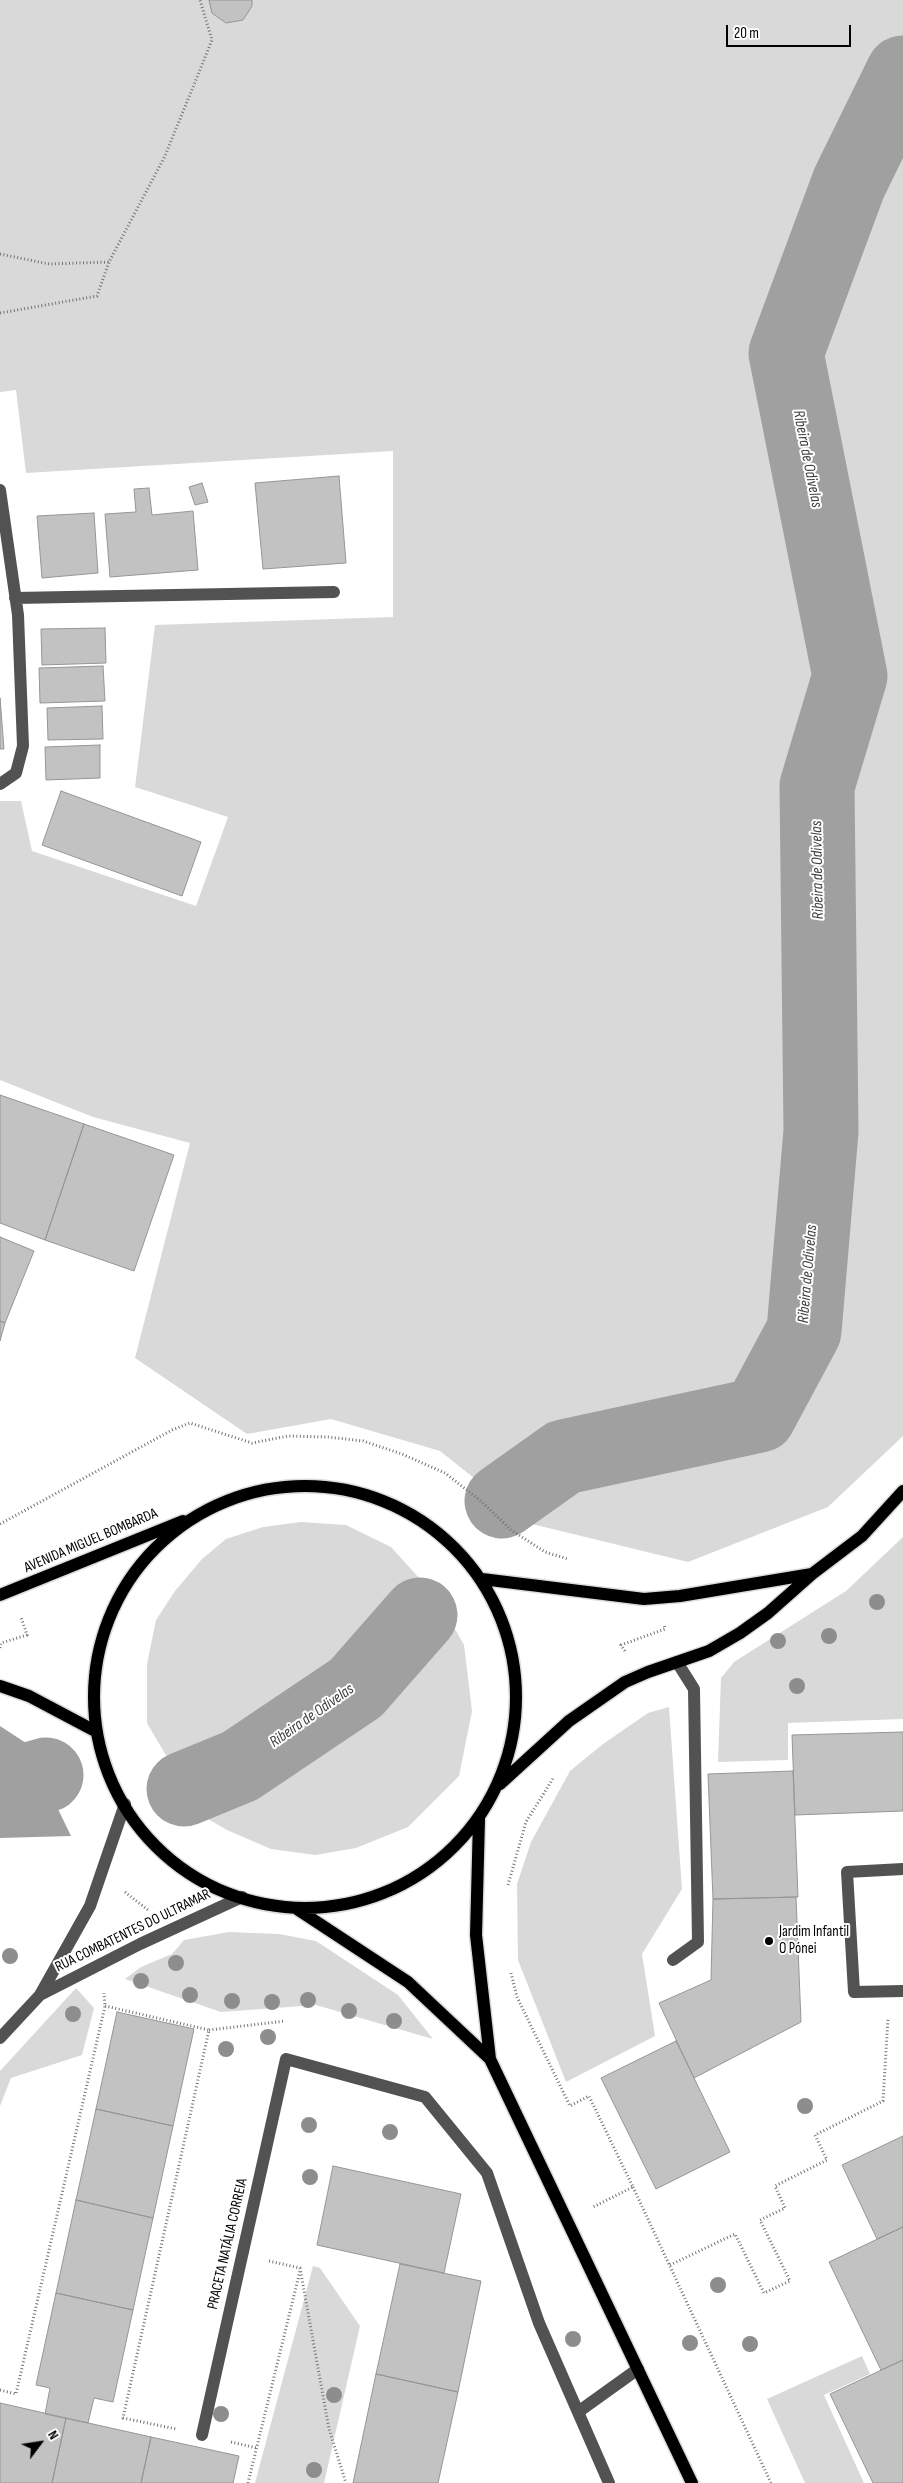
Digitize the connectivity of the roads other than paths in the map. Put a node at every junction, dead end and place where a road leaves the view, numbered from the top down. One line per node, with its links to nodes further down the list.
1 (0, 490): 3 (street)
2 (334, 592): 3 (street)
3 (16, 598): 4 (street)
4 (0, 784)
5 (903, 1491): 7 (main road)
6 (194, 1516): 8 (main road, AVENIDA MIGUEL BOMBARDA); 9 (main road, AVENIDA MIGUEL BOMBARDA); 12 (main road)
7 (812, 1574): 8 (main road); 10 (main road)
8 (482, 1579): 13 (main road, AVENIDA MIGUEL BOMBARDA)
9 (0, 1595)
10 (677, 1662): 13 (main road); 19 (street)
11 (0, 1686): 12 (main road)
12 (97, 1732): 14 (main road)
13 (500, 1784): 15 (main road)
14 (125, 1804): 17 (main road); 21 (street, RUA COMBATENTES DO ULTRAMAR)
15 (479, 1820): 18 (main road); 23 (main road)
16 (903, 1870): 20 (street)
17 (242, 1897): 18 (main road); 21 (street, RUA COMBATENTES DO ULTRAMAR)
18 (297, 1909): 23 (main road)
19 (672, 1960)
20 (903, 1991)
21 (40, 1995): 22 (street, RUA COMBATENTES DO ULTRAMAR)
22 (0, 2038)
23 (490, 2059): 24 (main road)
24 (638, 2369): 25 (street); 28 (main road)
25 (578, 2412): 26 (street, PRACETA NATÁLIA CORREIA); 27 (street)
26 (202, 2435)
27 (608, 2483)
28 (692, 2483)

